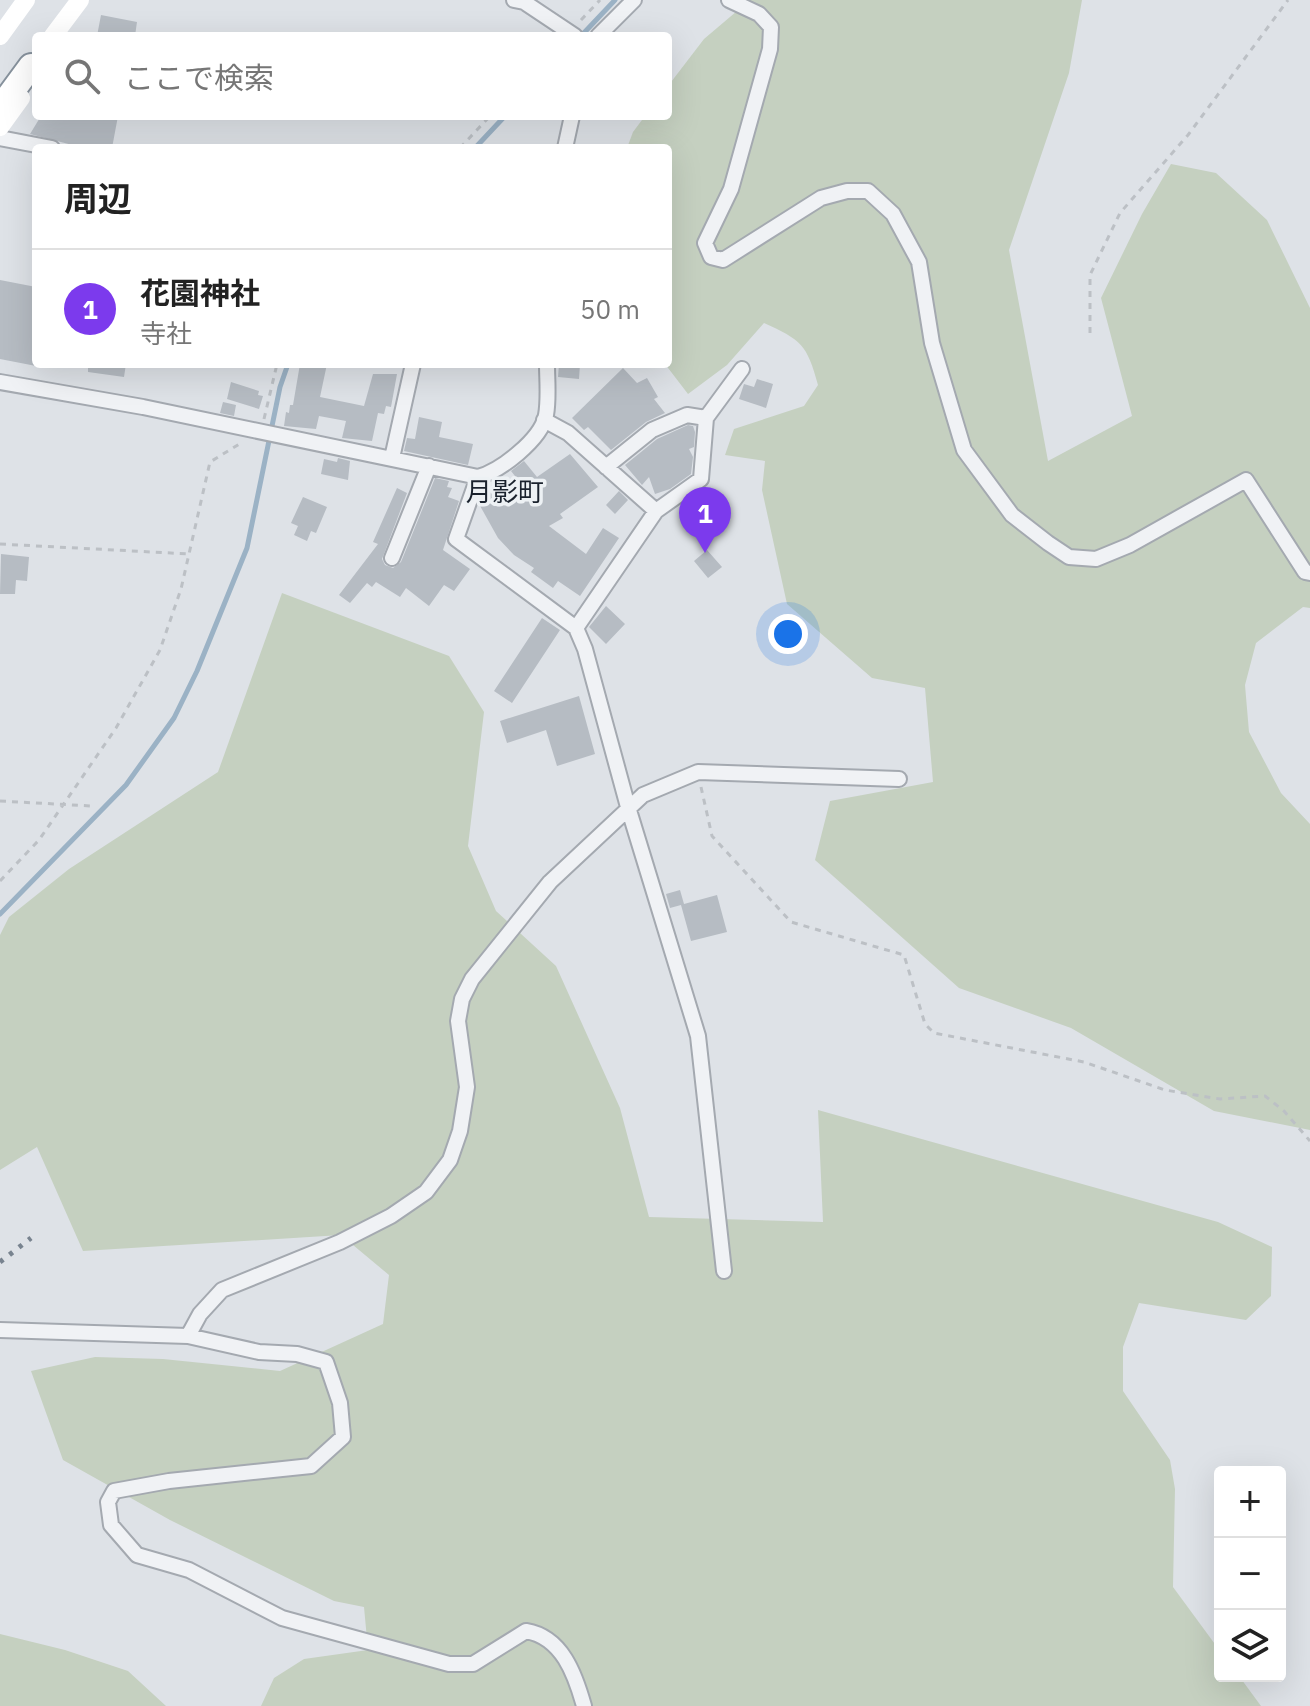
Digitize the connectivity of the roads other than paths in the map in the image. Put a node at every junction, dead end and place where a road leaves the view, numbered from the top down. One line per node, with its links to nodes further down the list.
1 (26, 0): 9 (main road)
2 (80, 0): 6 (main road)
3 (514, 0): 7 (street)
4 (634, 0): 8 (street)
5 (729, 0): 32 (street)
6 (56, 32)
7 (569, 32)
8 (602, 32)
9 (0, 36)
10 (32, 64): 13 (main road)
11 (32, 66): 14 (highway)
12 (32, 72): 16 (main road)
13 (0, 88)
14 (0, 108)
15 (571, 120): 19 (street)
16 (0, 127)
17 (0, 138): 18 (street)
18 (32, 144)
19 (566, 144)
20 (412, 368): 26 (street)
21 (547, 368): 25 (street)
22 (742, 369): 24 (street)
23 (0, 382): 26 (street)
24 (706, 418): 28 (street); 30 (street)
25 (544, 420): 28 (street); 29 (street)
26 (392, 458): 27 (street)
27 (429, 466): 29 (street); 31 (street)
28 (606, 467): 30 (street)
29 (478, 477): 33 (street)
30 (656, 511): 33 (street)
31 (392, 558)
32 (1310, 573)
33 (576, 628): 35 (street)
34 (899, 779): 35 (street)
35 (628, 807): 36 (street); 38 (street)
36 (724, 1271)
37 (0, 1330): 38 (street)
38 (188, 1336): 39 (street)
39 (584, 1706)

